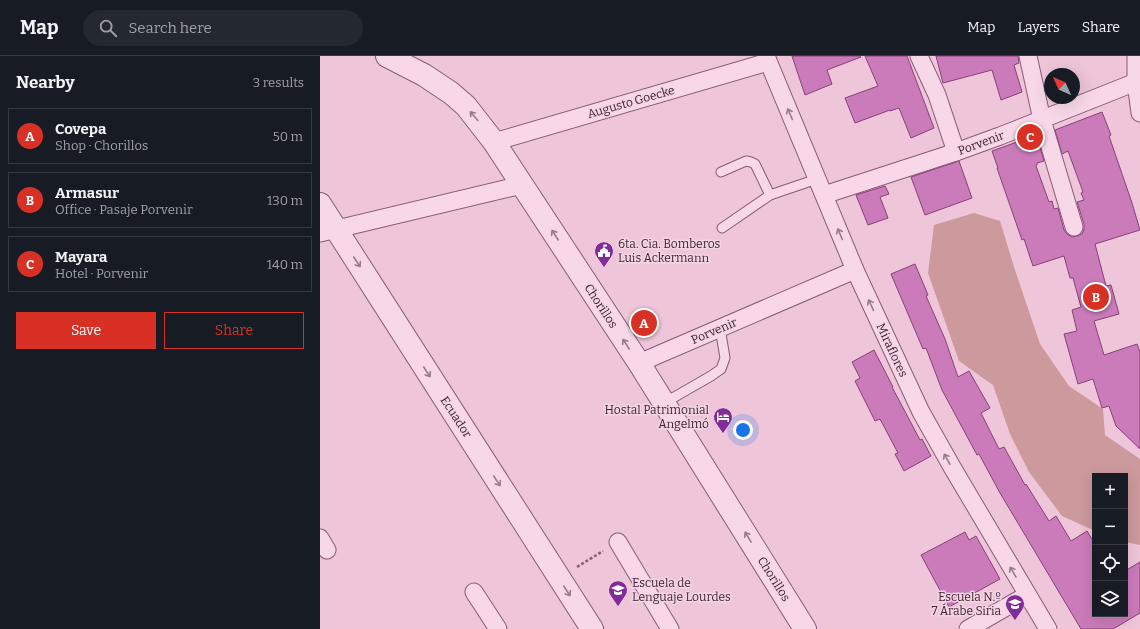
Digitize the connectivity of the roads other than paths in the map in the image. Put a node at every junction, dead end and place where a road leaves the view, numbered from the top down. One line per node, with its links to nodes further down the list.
1 (388, 56): 9 (street, Chorillos, one-way to 1)
2 (919, 56): 10 (street)
3 (1028, 56): 8 (street)
4 (1136, 56): 6 (street)
5 (767, 59): 9 (street, Augusto Goecke); 12 (street, Miraflores, one-way to 5)
6 (1136, 82): 7 (street); 8 (street, Porvenir)
7 (1140, 112)
8 (1042, 120): 10 (street, Porvenir); 17 (street)
9 (494, 142): 13 (street, Chorillos)
10 (956, 152): 15 (street, Porvenir)
11 (720, 172): 14 (lane)
12 (817, 178): 14 (lane); 15 (street, Miraflores)
13 (522, 185): 19 (street); 22 (street, Chorillos, one-way to 13)
14 (770, 195): 18 (lane)
15 (824, 195): 20 (street, Miraflores, one-way to 15)
16 (320, 204): 19 (street, Ecuador)
17 (1074, 227)
18 (722, 228)
19 (328, 231): 29 (street, Ecuador, one-way to 29)
20 (855, 270): 21 (street, Porvenir); 26 (street, Miraflores, one-way to 20)
21 (720, 328): 22 (street, Porvenir); 23 (lane)
22 (639, 363): 23 (street, Chorillos)
23 (664, 403): 27 (street, Chorillos, one-way to 23)
24 (618, 542): 30 (street)
25 (474, 592): 28 (street)
26 (1027, 595): 31 (street); 32 (street, Miraflores)
27 (801, 628)
28 (498, 629)
29 (592, 629)
30 (670, 629)
31 (968, 629)
32 (1048, 629)

